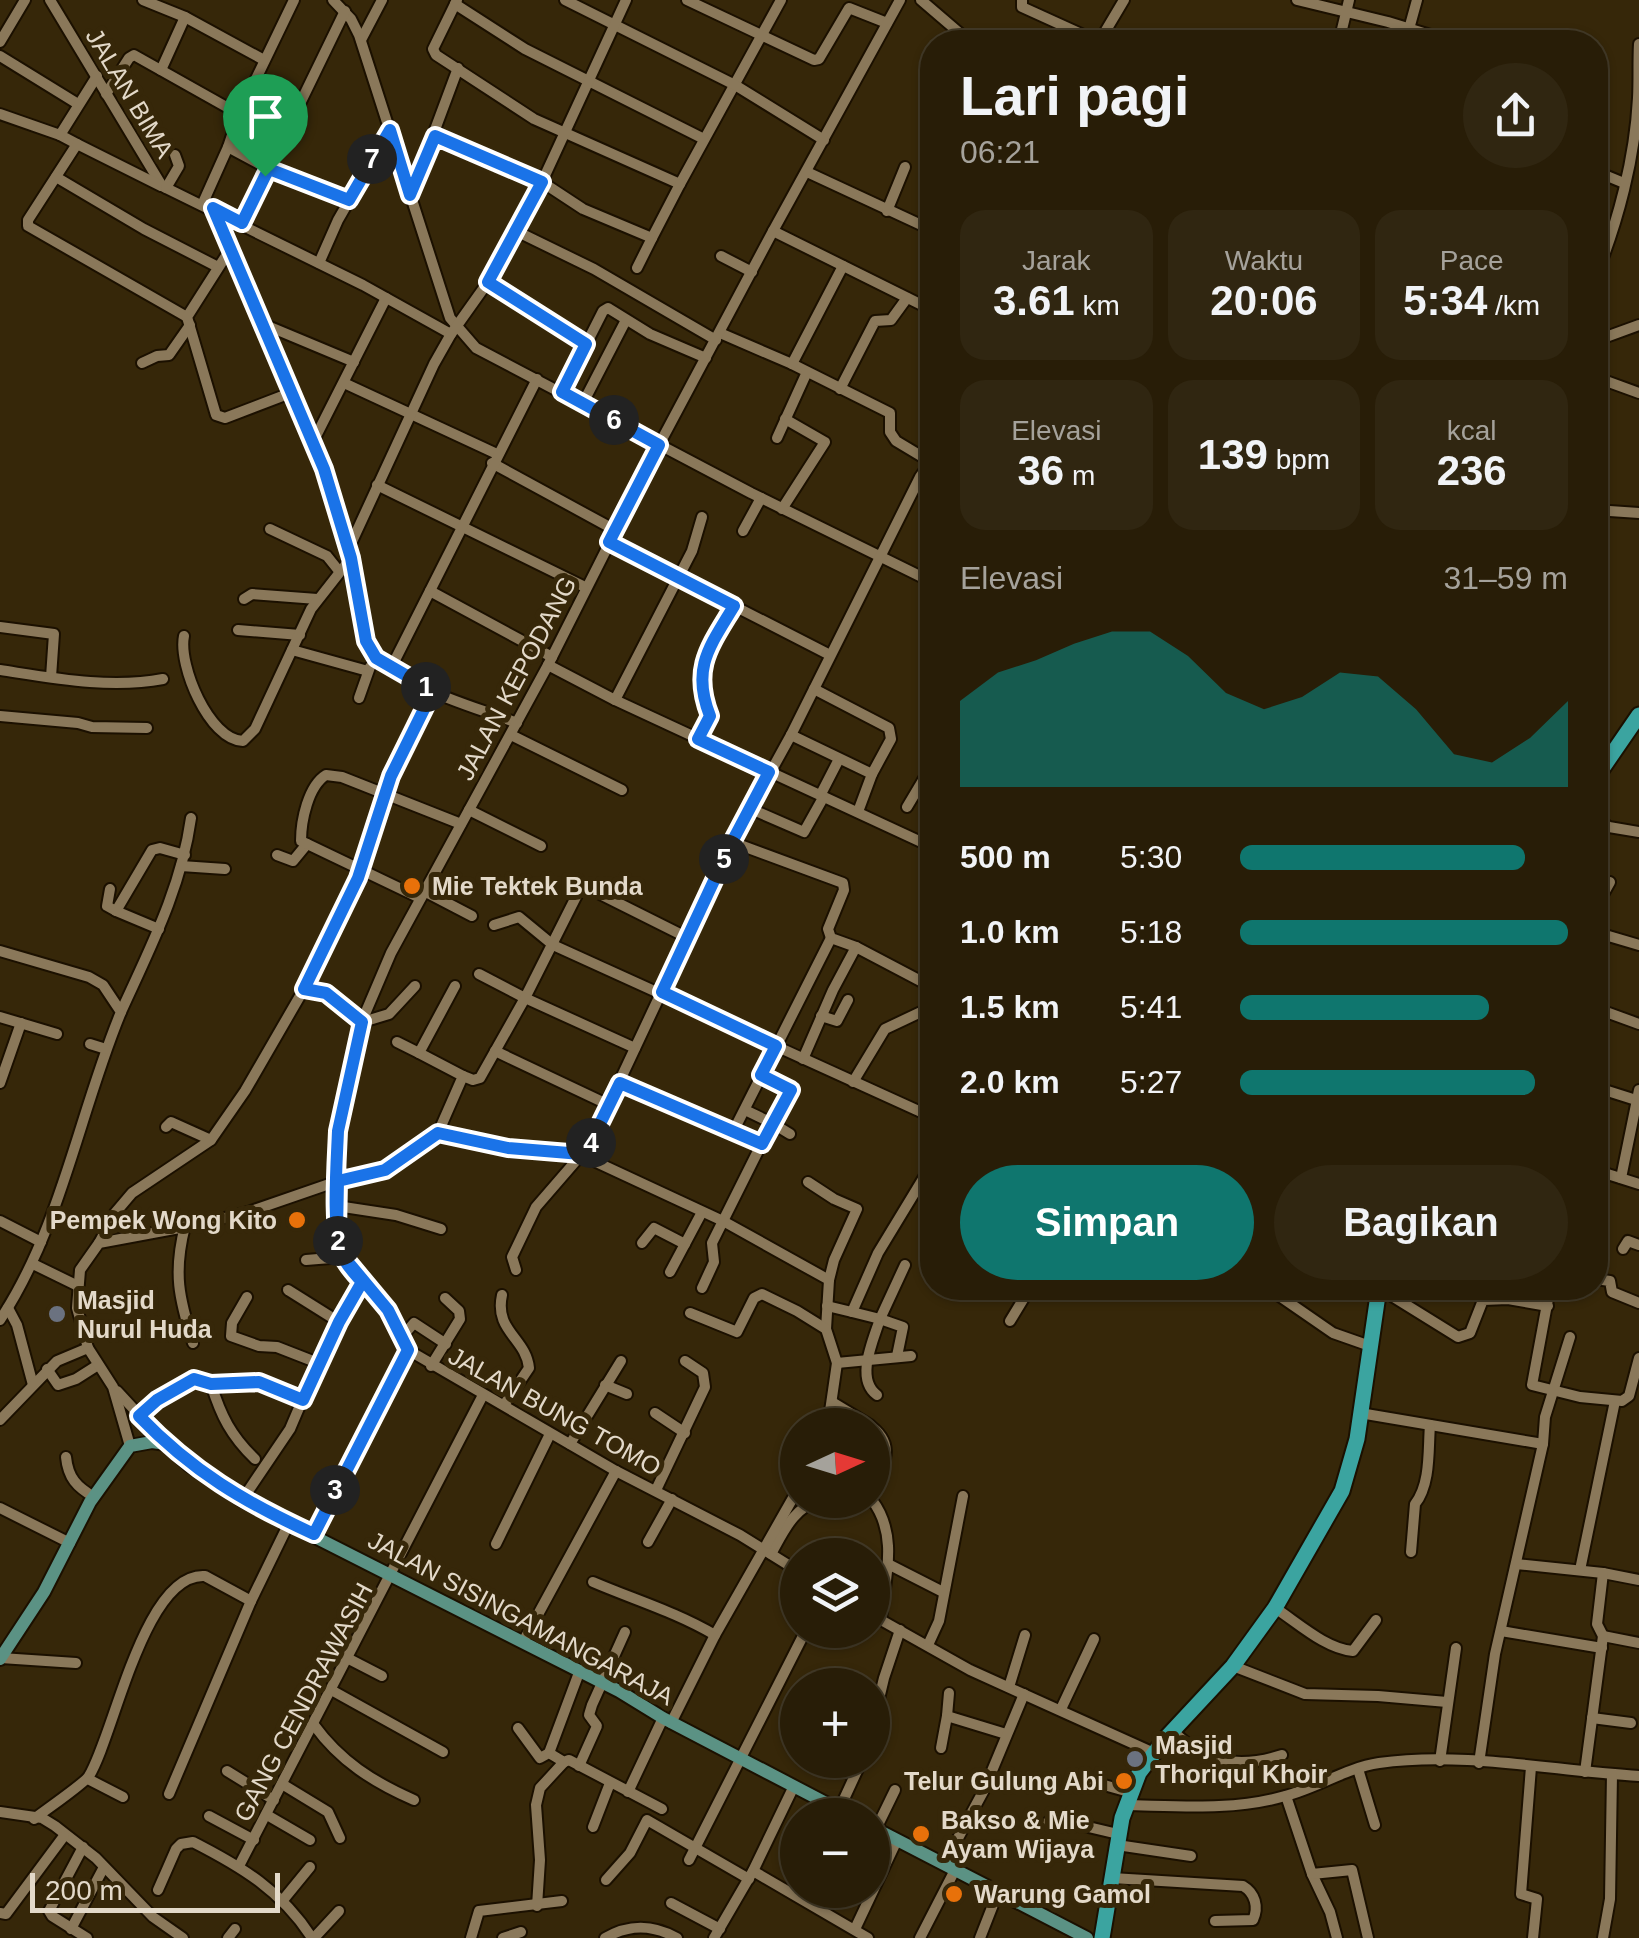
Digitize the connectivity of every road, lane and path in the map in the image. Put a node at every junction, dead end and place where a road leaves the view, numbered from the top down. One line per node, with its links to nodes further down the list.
1 (25, 0): 32 (street)
2 (50, 0): 38 (street, JALAN BIMA)
3 (143, 0): 21 (street)
4 (294, 0): 35 (street)
5 (333, 0): 19 (street)
6 (382, 0): 31 (street)
7 (566, 0): 23 (street)
8 (626, 0): 23 (street)
9 (687, 0): 30 (street)
10 (781, 0): 30 (street)
11 (900, 0): 22 (street, JALAN KEPODANG)
12 (921, 0): 25 (street)
13 (1022, 0): 26 (street)
14 (1297, 0): 20 (street)
15 (1350, 0): 20 (street)
16 (1417, 0): 24 (street)
17 (1121, 1): 27 (street)
18 (456, 2): 36 (street); 39 (street)
19 (345, 10): 31 (street); 56 (street)
20 (1345, 14): 24 (street); 28 (street)
21 (184, 18): 35 (street); 37 (street)
22 (888, 23): 30 (street); 51 (street, JALAN KEPODANG)
23 (614, 25): 39 (street); 41 (street)
24 (1410, 28): 29 (street)
25 (956, 30)
26 (1072, 30)
27 (1105, 30)
28 (1342, 30)
29 (1416, 30)
30 (763, 34): 41 (street)
31 (361, 40): 46 (street)
32 (0, 42)
33 (1639, 44): 40 (street)
34 (0, 56): 43 (street)
35 (264, 60): 45 (street)
36 (458, 68): 47 (street); 49 (street)
37 (160, 70): 42 (street); 45 (street)
38 (97, 76): 42 (street, JALAN BIMA); 43 (street)
39 (588, 80): 47 (street); 50 (street)
40 (1639, 81): 61 (street)
41 (735, 85): 50 (street); 51 (street)
42 (106, 94): 63 (street, JALAN BIMA)
43 (78, 104): 48 (street)
44 (0, 114): 48 (street)
45 (239, 114): 53 (street)
46 (390, 130): 64 (street); 65 (street)
47 (566, 134): 60 (street); 62 (street)
48 (60, 135): 52 (street)
49 (435, 136): 60 (street); 64 (street)
50 (704, 139): 62 (street)
51 (824, 140): 57 (street, JALAN KEPODANG)
52 (77, 144): 58 (street); 63 (street)
53 (228, 147): 56 (street); 66 (street)
54 (176, 155): 63 (street)
55 (904, 167): 67 (street)
56 (269, 169): 65 (street); 68 (street)
57 (807, 172): 67 (street); 71 (street, JALAN KEPODANG)
58 (56, 176): 78 (street); 86 (street)
59 (1608, 176): 61 (street)
60 (542, 182): 70 (street); 73 (street)
61 (1624, 183): 72 (street)
62 (680, 184): 73 (street)
63 (164, 187): 66 (street, JALAN BIMA)
64 (410, 195): 89 (street)
65 (349, 200): 76 (street)
66 (208, 206): 68 (street, JALAN BIMA); 74 (street)
67 (887, 211): 69 (street)
68 (242, 223): 76 (street, JALAN BIMA)
69 (920, 225)
70 (516, 231): 81 (street); 91 (street)
71 (773, 231): 77 (street); 80 (street, JALAN KEPODANG)
72 (1608, 235)
73 (652, 238): 79 (street)
74 (229, 251): 78 (street); 87 (street)
75 (721, 256): 80 (street)
76 (319, 263): 82 (street, JALAN BIMA)
77 (842, 266): 83 (street); 96 (street)
78 (218, 267): 86 (street)
79 (637, 268)
80 (752, 272): 91 (street, JALAN KEPODANG)
81 (488, 282): 89 (street); 92 (street)
82 (386, 298): 89 (street, JALAN BIMA); 94 (street)
83 (907, 298): 84 (street); 101 (street)
84 (920, 304)
85 (626, 320): 92 (street); 93 (street); 105 (street)
86 (188, 321): 95 (street); 102 (street)
87 (263, 324): 94 (street); 102 (street)
88 (1639, 325): 90 (street)
89 (453, 331): 98 (street, JALAN BIMA); 106 (street)
90 (1608, 336)
91 (718, 337): 93 (street, JALAN KEPODANG); 96 (street)
92 (586, 344): 103 (street)
93 (706, 358): 110 (street, JALAN KEPODANG)
94 (354, 362): 99 (street)
95 (142, 363)
96 (792, 364): 97 (street)
97 (807, 372): 101 (street); 107 (street)
98 (536, 379): 103 (street, JALAN BIMA); 111 (street)
99 (344, 382): 106 (street); 109 (street)
100 (1608, 382): 104 (street)
101 (840, 389): 112 (street)
102 (292, 392): 109 (street)
103 (562, 392): 105 (street, JALAN BIMA)
104 (1639, 393)
105 (583, 403): 110 (street, JALAN BIMA)
106 (411, 416): 111 (street); 114 (street)
107 (785, 419): 108 (street); 116 (street)
108 (777, 438)
109 (313, 442): 124 (street)
110 (659, 445): 115 (street, JALAN BIMA); 123 (street, JALAN KEPODANG)
111 (494, 458): 120 (street); 123 (street)
112 (920, 459)
113 (920, 477): 125 (street)
114 (377, 485): 120 (street); 124 (street)
115 (761, 498): 116 (street, JALAN BIMA); 122 (street)
116 (782, 508): 125 (street, JALAN BIMA)
117 (1608, 511): 118 (street)
118 (1639, 513)
119 (702, 517): 128 (street)
120 (463, 525): 129 (street); 130 (street)
121 (270, 529): 126 (street)
122 (743, 531)
123 (612, 536): 128 (street); 129 (street, JALAN KEPODANG)
124 (350, 553): 126 (street); 140 (street)
125 (881, 556): 127 (street, JALAN BIMA); 139 (street)
126 (339, 571): 131 (street)
127 (920, 576)
128 (679, 578): 133 (street); 150 (street)
129 (586, 587): 141 (street, JALAN KEPODANG)
130 (430, 590): 141 (street); 142 (street)
131 (317, 599): 132 (street); 136 (street)
132 (244, 600)
133 (734, 606): 139 (street); 157 (street)
134 (0, 626): 145 (street)
135 (238, 630): 136 (street)
136 (300, 635): 138 (street)
137 (184, 636): 138 (street)
138 (292, 650): 144 (street)
139 (830, 655): 147 (street)
140 (376, 658): 142 (street); 144 (street)
141 (550, 661): 150 (street); 153 (street, JALAN KEPODANG)
142 (391, 668): 148 (street)
143 (0, 670): 145 (street)
144 (368, 670): 149 (street)
145 (51, 677): 146 (street)
146 (162, 680)
147 (814, 688): 156 (street); 161 (street)
148 (433, 691): 153 (street); 164 (street)
149 (360, 698)
150 (616, 700): 157 (street)
151 (1639, 715): 159 (highway)
152 (0, 716): 154 (street)
153 (518, 723): 155 (street, JALAN KEPODANG)
154 (147, 728)
155 (511, 735): 163 (street); 169 (street, JALAN KEPODANG)
156 (791, 735): 158 (street); 160 (street)
157 (698, 739): 160 (street)
158 (840, 759): 161 (street); 165 (street)
159 (1608, 760)
160 (769, 772): 165 (street); 167 (street)
161 (872, 774): 168 (street)
162 (920, 786): 166 (street)
163 (622, 790)
164 (385, 792): 171 (street); 176 (street); 181 (street)
165 (822, 795): 167 (street); 174 (street)
166 (907, 807)
167 (751, 809): 175 (street)
168 (859, 809)
169 (469, 810): 171 (street, JALAN KEPODANG); 177 (street)
170 (191, 818): 179 (street)
171 (460, 824): 185 (street, JALAN KEPODANG)
172 (1608, 826): 173 (street)
173 (1639, 832)
174 (920, 841)
175 (732, 842): 191 (street); 192 (street)
176 (307, 844): 178 (street); 181 (street)
177 (541, 846)
178 (277, 855)
179 (183, 861): 180 (street); 186 (street); 189 (street)
180 (225, 869)
181 (360, 869): 185 (street); 201 (street)
182 (1610, 882): 183 (street)
183 (1608, 885)
184 (110, 890): 186 (street)
185 (422, 894): 187 (street); 210 (street, JALAN KEPODANG)
186 (116, 910): 189 (street)
187 (472, 916)
188 (494, 925): 194 (street)
189 (160, 929): 206 (street)
190 (1608, 935): 193 (street)
191 (688, 938): 194 (street); 202 (street)
192 (831, 938): 195 (street); 216 (street)
193 (1639, 944)
194 (553, 945): 202 (street); 203 (street)
195 (856, 946): 198 (street); 208 (street)
196 (0, 951): 206 (street)
197 (479, 974): 203 (street)
198 (920, 980)
199 (415, 986): 210 (street)
200 (454, 986): 220 (street)
201 (304, 989): 210 (street); 238 (street)
202 (662, 992): 216 (street); 217 (street)
203 (525, 998): 217 (street); 219 (street)
204 (848, 1000): 208 (street)
205 (920, 1011): 225 (street)
206 (120, 1012): 218 (street)
207 (1608, 1013): 212 (street)
208 (821, 1016): 221 (street)
209 (0, 1017): 211 (street)
210 (362, 1022): 243 (street, JALAN KEPODANG)
211 (21, 1023): 213 (street); 222 (street)
212 (1639, 1024)
213 (58, 1034)
214 (397, 1042): 220 (street)
215 (90, 1044): 218 (street)
216 (776, 1046): 221 (street); 223 (street)
217 (635, 1048): 227 (street)
218 (106, 1049): 253 (street)
219 (495, 1051): 224 (street); 230 (street)
220 (419, 1053): 224 (street)
221 (804, 1059): 225 (street)
222 (2, 1062): 226 (street)
223 (761, 1075): 231 (street); 233 (street)
224 (463, 1076): 236 (street)
225 (853, 1082): 232 (street)
226 (0, 1083)
227 (620, 1083): 230 (street); 239 (street)
228 (1608, 1089): 229 (street)
229 (1638, 1095): 242 (street)
230 (608, 1105): 240 (street)
231 (744, 1110): 233 (street); 234 (street)
232 (920, 1112)
233 (772, 1123): 237 (street); 239 (street)
234 (736, 1126)
235 (166, 1128): 238 (street)
236 (438, 1133): 240 (street); 243 (street)
237 (790, 1134)
238 (211, 1140): 254 (street)
239 (762, 1144): 250 (street)
240 (581, 1154): 248 (street); 263 (street)
241 (1608, 1174): 242 (street)
242 (1621, 1178): 246 (street)
243 (338, 1181): 247 (street, JALAN BUNG TOMO); 251 (street)
244 (808, 1182): 265 (street)
245 (920, 1184): 285 (street)
246 (1639, 1184)
247 (337, 1206): 252 (street); 259 (street, JALAN BUNG TOMO)
248 (702, 1212): 250 (street); 256 (street)
249 (0, 1221): 253 (street)
250 (724, 1221): 265 (street); 269 (street)
251 (185, 1226): 254 (street); 294 (street)
252 (442, 1229)
253 (42, 1242): 261 (street)
254 (99, 1242): 268 (street)
255 (642, 1244): 256 (street)
256 (685, 1244): 264 (street)
257 (1639, 1245): 258 (street)
258 (1623, 1249)
259 (343, 1256): 260 (street); 267 (street, JALAN BUNG TOMO)
260 (306, 1260)
261 (33, 1264): 268 (street); 284 (street)
262 (904, 1265): 288 (street)
263 (516, 1270)
264 (670, 1272)
265 (829, 1280): 282 (street)
266 (1608, 1281): 281 (street)
267 (362, 1282): 290 (street); 292 (street, JALAN BUNG TOMO)
268 (76, 1285): 297 (street)
269 (702, 1288)
270 (288, 1290): 290 (street)
271 (502, 1295): 321 (street)
272 (247, 1297): 306 (street)
273 (445, 1298): 295 (street)
274 (1023, 1300): 289 (street)
275 (1285, 1300): 296 (street)
276 (1377, 1300): 296 (highway)
277 (1398, 1300): 278 (street)
278 (1483, 1300)
279 (1514, 1300): 283 (street)
280 (1549, 1300): 283 (street)
281 (1639, 1302)
282 (827, 1306): 285 (street); 291 (street)
283 (1548, 1306): 314 (street)
284 (8, 1308): 287 (street); 311 (street)
285 (852, 1312): 288 (street)
286 (690, 1313): 291 (street)
287 (0, 1320)
288 (880, 1320): 299 (street); 303 (street)
289 (1010, 1321)
290 (339, 1322): 306 (street)
291 (826, 1329): 305 (street)
292 (401, 1338): 295 (street); 298 (street, JALAN BUNG TOMO)
293 (1570, 1338): 314 (street)
294 (193, 1343)
295 (446, 1344): 308 (street)
296 (1370, 1346): 325 (highway)
297 (88, 1348): 307 (street); 309 (street)
298 (408, 1350): 308 (street, JALAN BUNG TOMO); 347 (street)
299 (897, 1356): 300 (street); 303 (street)
300 (911, 1356)
301 (1639, 1358): 319 (street)
302 (621, 1360): 312 (street)
303 (867, 1360): 305 (street); 317 (street)
304 (685, 1361): 329 (street)
305 (837, 1363): 320 (street)
306 (318, 1364): 318 (street)
307 (98, 1366): 309 (street); 313 (street)
308 (431, 1366): 316 (street, JALAN BUNG TOMO)
309 (47, 1369): 311 (street)
310 (211, 1384): 318 (street); 326 (street); 336 (street)
311 (34, 1385): 327 (street)
312 (605, 1385): 315 (street); 332 (street)
313 (113, 1386): 326 (street); 334 (street)
314 (1552, 1391): 319 (street); 333 (street)
315 (627, 1394)
316 (484, 1395): 321 (street, JALAN BUNG TOMO); 358 (street, GANG CENDRAWASIH)
317 (876, 1395)
318 (303, 1400): 342 (street)
319 (1615, 1401): 356 (street)
320 (832, 1402): 322 (street); 323 (street)
321 (504, 1404): 330 (street, JALAN BUNG TOMO)
322 (831, 1408)
323 (842, 1408)
324 (655, 1413): 329 (street)
325 (1360, 1413): 328 (street); 363 (highway)
326 (139, 1416): 331 (street)
327 (0, 1420)
328 (1430, 1424): 333 (street); 352 (street)
329 (685, 1433): 338 (street)
330 (550, 1434): 332 (street, JALAN BUNG TOMO); 350 (street)
331 (166, 1444): 334 (main road); 342 (main road, JALAN SISINGAMANGARAJA)
332 (570, 1444): 337 (street, JALAN BUNG TOMO)
333 (1543, 1444): 354 (street)
334 (130, 1446): 341 (main road)
335 (66, 1458): 341 (street)
336 (255, 1459)
337 (616, 1471): 338 (street, JALAN BUNG TOMO); 372 (street)
338 (656, 1490): 340 (street, JALAN BUNG TOMO)
339 (963, 1496): 361 (street)
340 (672, 1499): 348 (street); 351 (street, JALAN BUNG TOMO)
341 (92, 1500): 349 (main road)
342 (242, 1500): 346 (main road, JALAN SISINGAMANGARAJA)
343 (0, 1508): 349 (street)
344 (784, 1518): 351 (street)
345 (791, 1518): 351 (street)
346 (289, 1523): 347 (main road, JALAN SISINGAMANGARAJA); 362 (street)
347 (314, 1534): 358 (main road, JALAN SISINGAMANGARAJA)
348 (648, 1542)
349 (70, 1543): 378 (main road)
350 (496, 1544)
351 (768, 1552): 353 (street, JALAN BUNG TOMO); 369 (street)
352 (1410, 1552)
353 (780, 1560)
354 (1516, 1564): 356 (street); 368 (street)
355 (890, 1565): 361 (street)
356 (1580, 1570): 357 (street)
357 (1603, 1572): 359 (street); 373 (street)
358 (392, 1575): 372 (main road, JALAN SISINGAMANGARAJA); 379 (street, GANG CENDRAWASIH)
359 (1639, 1580)
360 (593, 1582): 369 (street)
361 (944, 1592): 375 (street)
362 (251, 1600): 417 (street); 423 (street)
363 (1276, 1608): 364 (street); 381 (highway)
364 (1376, 1620)
365 (890, 1625): 366 (street)
366 (900, 1630): 375 (street); 382 (street)
367 (625, 1632): 385 (street)
368 (1500, 1632): 373 (street); 408 (street)
369 (716, 1635): 394 (street)
370 (1025, 1635): 386 (street)
371 (1094, 1639): 391 (street)
372 (524, 1642): 383 (main road, JALAN SISINGAMANGARAJA)
373 (1602, 1642): 374 (street); 393 (street)
374 (1639, 1643)
375 (928, 1645): 386 (street)
376 (797, 1648): 405 (street)
377 (1456, 1648): 390 (street)
378 (0, 1658): 380 (street)
379 (349, 1659): 384 (street); 387 (street, GANG CENDRAWASIH)
380 (71, 1663)
381 (1233, 1666): 390 (street); 398 (highway)
382 (887, 1668)
383 (580, 1670): 385 (main road, JALAN SISINGAMANGARAJA); 402 (street)
384 (382, 1676)
385 (602, 1684): 394 (main road, JALAN SISINGAMANGARAJA); 409 (street)
386 (1009, 1687): 389 (street)
387 (332, 1691): 396 (street, GANG CENDRAWASIH); 401 (street)
388 (949, 1693): 392 (street)
389 (1024, 1694): 391 (street); 399 (street)
390 (1447, 1702): 406 (street)
391 (1061, 1709): 403 (street)
392 (948, 1716): 399 (street); 400 (street)
393 (1592, 1718): 395 (street); 413 (street)
394 (667, 1720): 405 (main road, JALAN SISINGAMANGARAJA); 422 (street)
395 (1631, 1723)
396 (314, 1725): 419 (street, GANG CENDRAWASIH); 430 (street)
397 (518, 1728): 402 (street)
398 (1172, 1731): 403 (highway); 404 (street)
399 (1006, 1734): 453 (street)
400 (942, 1748)
401 (443, 1752)
402 (549, 1752): 407 (street)
403 (1154, 1753): 428 (highway)
404 (1282, 1755)
405 (740, 1758): 420 (main road, JALAN SISINGAMANGARAJA); 447 (street)
406 (1440, 1761): 408 (street); 411 (street)
407 (564, 1762): 409 (street); 463 (street)
408 (1479, 1763): 410 (street)
409 (579, 1766): 418 (street)
410 (1530, 1767): 413 (street); 485 (street)
411 (1358, 1769): 424 (street); 437 (street)
412 (227, 1771): 429 (street)
413 (1585, 1772): 414 (street)
414 (1612, 1774): 416 (street); 486 (street)
415 (1072, 1776): 428 (street)
416 (1639, 1776)
417 (88, 1779): 425 (street); 435 (street)
418 (610, 1783): 422 (street); 438 (street)
419 (282, 1784): 429 (street, GANG CENDRAWASIH); 441 (street)
420 (794, 1786): 426 (main road, JALAN SISINGAMANGARAJA); 455 (street)
421 (895, 1790): 427 (street)
422 (628, 1792): 431 (street)
423 (170, 1794)
424 (1286, 1796): 428 (street); 454 (street)
425 (123, 1798)
426 (817, 1798)
427 (890, 1799)
428 (1127, 1799): 445 (highway)
429 (274, 1800): 433 (street, GANG CENDRAWASIH)
430 (414, 1800)
431 (662, 1809)
432 (0, 1812): 435 (street)
433 (267, 1815): 442 (street, GANG CENDRAWASIH); 443 (street)
434 (209, 1816): 442 (street)
435 (34, 1819): 439 (street)
436 (1048, 1822): 445 (street)
437 (1375, 1824)
438 (593, 1827)
439 (64, 1836): 446 (street); 465 (street)
440 (890, 1836): 444 (main road)
441 (340, 1838)
442 (254, 1840): 451 (street, GANG CENDRAWASIH)
443 (310, 1840)
444 (897, 1840): 453 (main road); 468 (street)
445 (1118, 1840): 448 (street); 456 (highway)
446 (83, 1847): 450 (street); 467 (street)
447 (696, 1848): 449 (street); 455 (street); 457 (street)
448 (1191, 1856)
449 (689, 1860)
450 (104, 1866): 467 (street); 472 (street)
451 (239, 1866): 458 (street); 460 (street)
452 (310, 1867): 460 (street)
453 (950, 1867): 459 (main road); 479 (street)
454 (1312, 1874): 483 (street); 484 (street)
455 (751, 1875): 468 (street); 470 (street)
456 (1112, 1878): 466 (street); 482 (highway)
457 (606, 1880)
458 (158, 1890)
459 (998, 1892): 480 (street); 481 (main road)
460 (283, 1900): 473 (street)
461 (562, 1901): 463 (street)
462 (670, 1902): 470 (street)
463 (537, 1906): 474 (street)
464 (339, 1911): 473 (street)
465 (0, 1913)
466 (1216, 1922)
467 (71, 1929): 471 (street)
468 (855, 1929): 478 (street)
469 (521, 1932): 475 (street)
470 (717, 1934)
471 (87, 1938)
472 (184, 1938)
473 (313, 1938)
474 (471, 1938)
475 (502, 1938)
476 (604, 1938): 477 (street)
477 (677, 1938)
478 (868, 1938)
479 (920, 1938)
480 (980, 1938)
481 (1087, 1938)
482 (1102, 1938)
483 (1336, 1938)
484 (1368, 1938)
485 (1533, 1938)
486 (1603, 1938)

